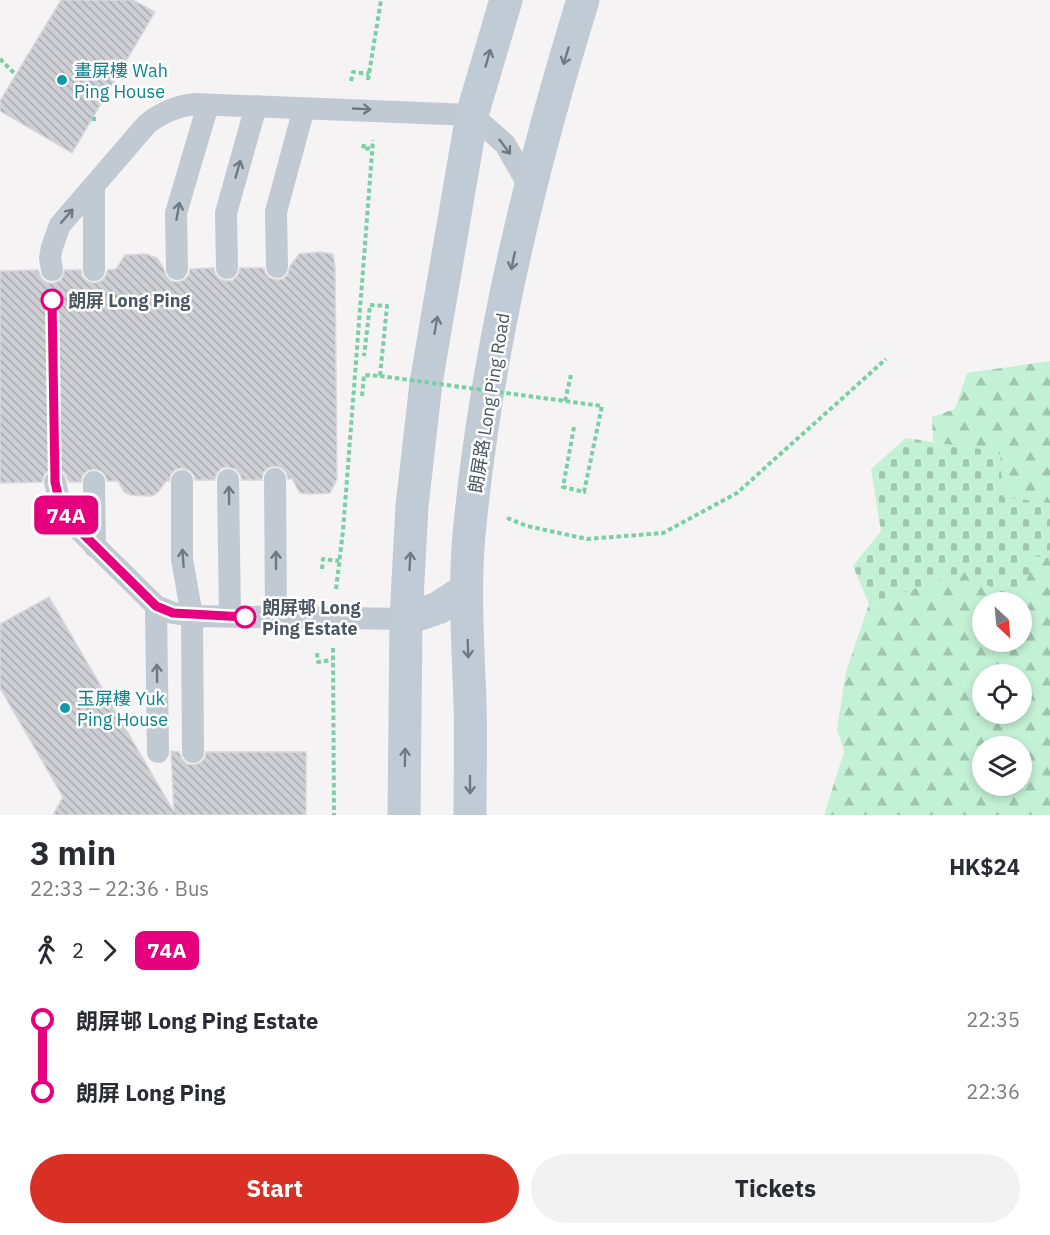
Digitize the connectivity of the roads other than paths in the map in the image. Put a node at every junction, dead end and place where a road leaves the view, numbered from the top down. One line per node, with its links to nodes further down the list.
1 (506, 0): 6 (main road, one-way to 1)
2 (583, 0): 8 (main road, 朗屏路 Long Ping Road, one-way to 8)
3 (208, 105): 4 (lane); 7 (lane); 11 (lane, one-way to 3)
4 (256, 106): 5 (lane); 10 (lane, one-way to 4)
5 (304, 108): 6 (lane, one-way to 6); 9 (lane)
6 (472, 115): 8 (lane, one-way to 8); 25 (main road, one-way to 6)
7 (94, 186): 12 (lane, one-way to 7); 13 (lane)
8 (529, 186): 20 (main road, 朗屏路 Long Ping Road, one-way to 20)
9 (277, 267)
10 (227, 268)
11 (177, 269)
12 (52, 270)
13 (94, 270)
14 (275, 479): 24 (lane, one-way to 14)
15 (228, 480): 23 (lane, one-way to 15)
16 (182, 481): 22 (lane, one-way to 16)
17 (55, 482): 19 (lane)
18 (94, 482): 19 (lane)
19 (95, 547): 21 (lane)
20 (466, 591): 25 (main road); 29 (main road, 朗屏路 Long Ping Road, one-way to 29)
21 (156, 606): 22 (lane); 26 (lane, one-way to 21)
22 (192, 616): 23 (lane); 27 (lane)
23 (230, 617): 24 (lane)
24 (276, 618): 25 (lane)
25 (406, 619): 28 (main road, one-way to 25)
26 (158, 752)
27 (193, 752)
28 (404, 815)
29 (470, 815)

